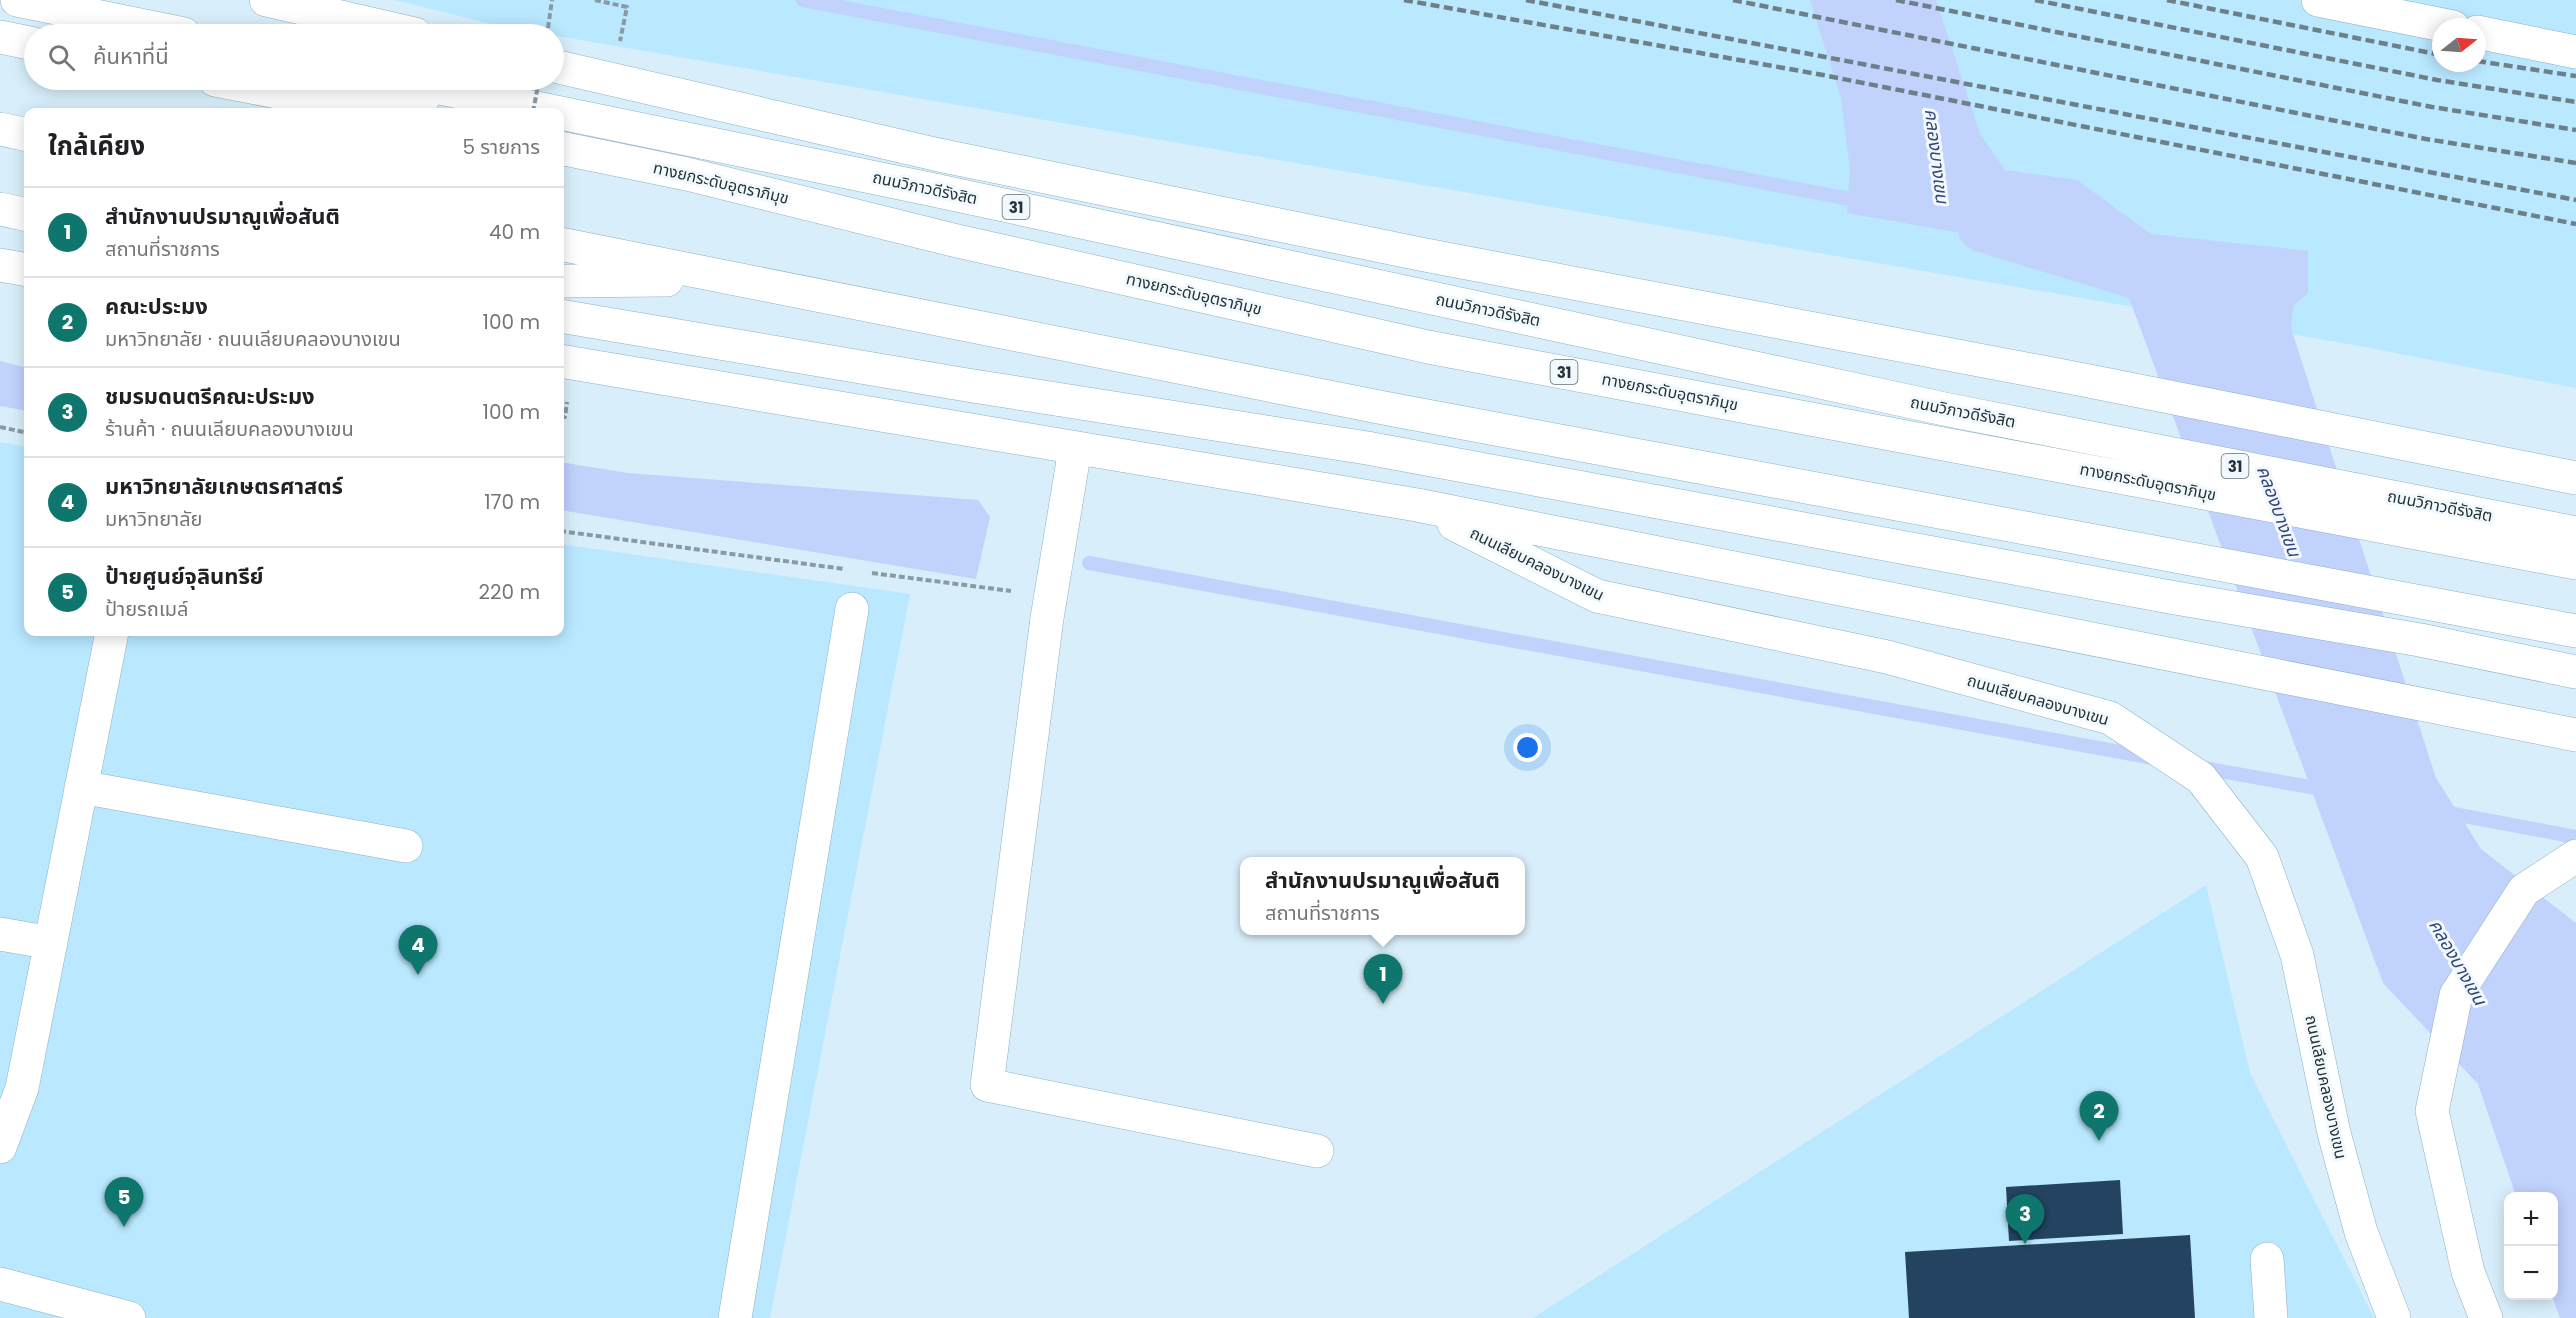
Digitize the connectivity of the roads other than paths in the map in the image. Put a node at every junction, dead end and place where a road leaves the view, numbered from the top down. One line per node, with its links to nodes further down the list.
1 (17, 0): 7 (main road)
2 (266, 0): 8 (main road)
3 (2318, 0): 5 (main road)
4 (0, 6): 6 (main road)
5 (2432, 23)
6 (85, 24)
7 (135, 24)
8 (371, 24)
9 (2486, 34): 12 (main road)
10 (0, 37): 11 (main road)
11 (24, 42)
12 (2576, 51)
13 (564, 68): 38 (main road, 31)
14 (266, 90): 17 (main road)
15 (381, 90): 18 (main road)
16 (449, 90): 19 (main road, ถนนวิภาวดีรังสิต / 31)
17 (359, 108)
18 (450, 108)
19 (537, 108)
20 (564, 114): 40 (main road, ถนนวิภาวดีรังสิต / 31)
21 (0, 129): 22 (main road)
22 (24, 134)
23 (564, 139): 25 (main road)
24 (564, 149): 25 (main road, ทางยกระดับอุตราภิมุข / 31)
25 (687, 174): 41 (main road, ทางยกระดับอุตราภิมุข / 31)
26 (0, 202): 27 (main road)
27 (24, 206)
28 (0, 208): 29 (main road)
29 (24, 213)
30 (564, 245): 34 (main road)
31 (0, 265): 32 (main road)
32 (24, 269)
33 (564, 280): 34 (main road)
34 (738, 280): 43 (main road)
35 (564, 317): 45 (main road)
36 (564, 362): 37 (main road)
37 (1075, 449): 39 (main road); 53 (main road)
38 (2576, 478)
39 (1417, 505): 46 (main road); 59 (main road, ถนนเลียบคลองบางเขน)
40 (2576, 532)
41 (2576, 563)
42 (852, 609): 57 (main road)
43 (2576, 632)
44 (111, 636): 47 (main road)
45 (2576, 672)
46 (2576, 735)
47 (81, 787): 48 (main road); 51 (main road)
48 (406, 846)
49 (2576, 856): 60 (main road)
50 (0, 934): 51 (main road)
51 (51, 943): 52 (main road)
52 (0, 1147)
53 (1317, 1151)
54 (2267, 1259): 58 (main road)
55 (0, 1284): 56 (main road)
56 (129, 1318)
57 (735, 1318)
58 (2271, 1318)
59 (2394, 1318)
60 (2486, 1318)

